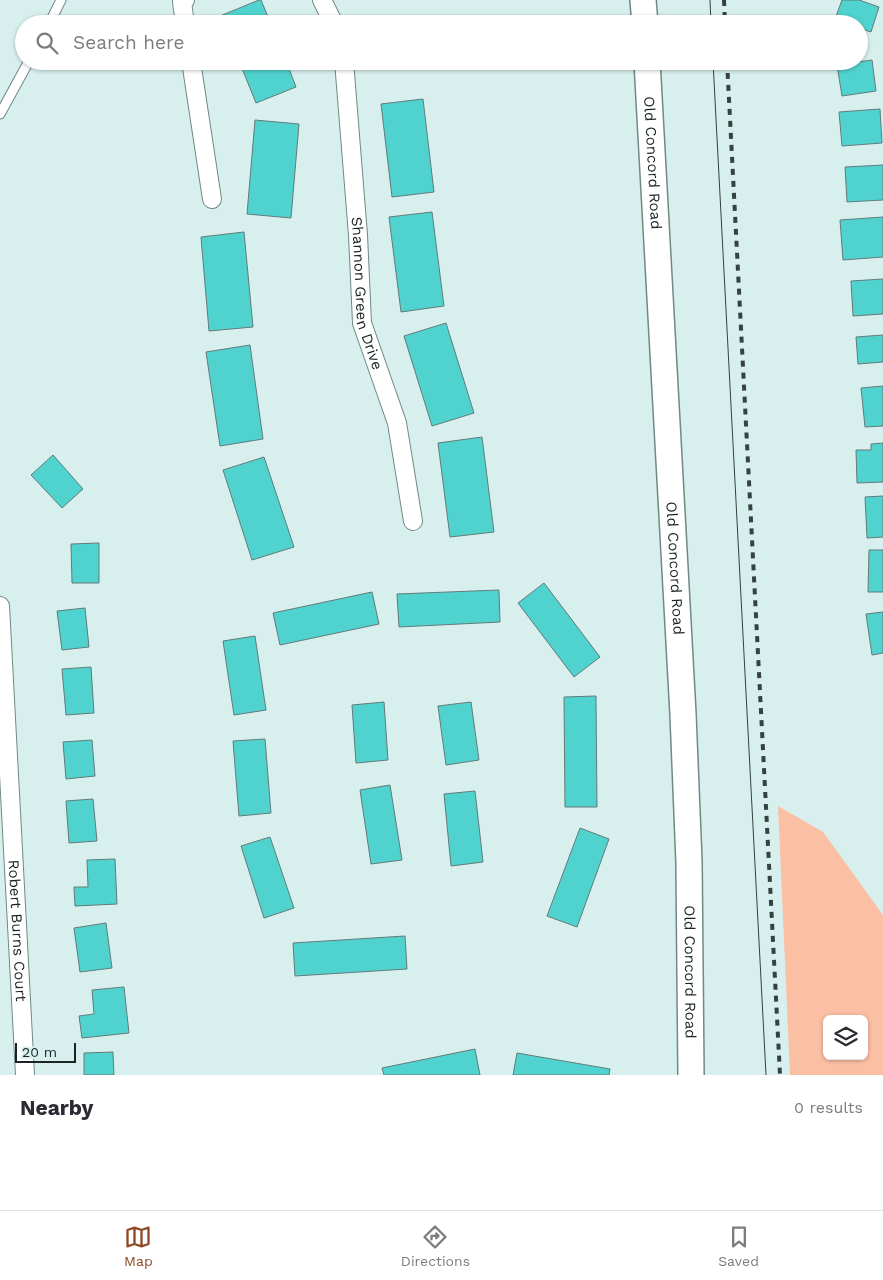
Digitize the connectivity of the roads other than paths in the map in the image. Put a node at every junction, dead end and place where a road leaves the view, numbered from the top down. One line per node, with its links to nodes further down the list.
1 (61, 0): 5 (lane)
2 (185, 0): 6 (street)
3 (322, 0): 7 (street)
4 (643, 0): 8 (street)
5 (54, 15)
6 (184, 15)
7 (330, 15)
8 (644, 15)
9 (24, 70): 13 (lane)
10 (192, 70): 14 (street)
11 (345, 70): 15 (street, Shannon Green Drive)
12 (647, 70): 18 (street, Old Concord Road)
13 (0, 114)
14 (212, 199)
15 (414, 521)
16 (0, 606): 17 (street, Robert Burns Court)
17 (25, 1075)
18 (691, 1075)

